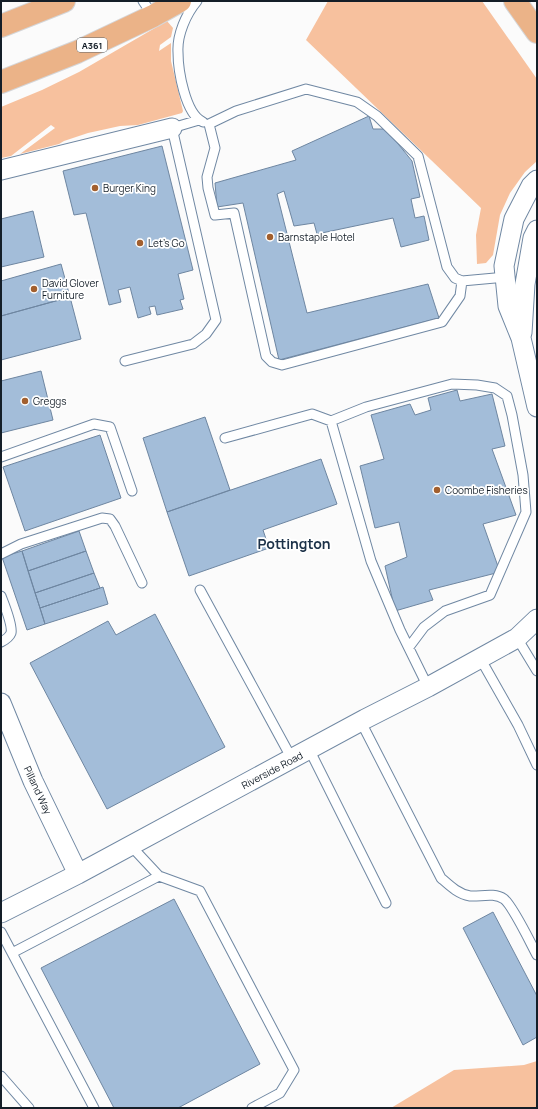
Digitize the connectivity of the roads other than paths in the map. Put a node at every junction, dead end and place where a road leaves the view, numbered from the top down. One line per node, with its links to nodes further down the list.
1 (64, 1): 6 (main road)
2 (180, 1): 5 (main road, A361)
3 (197, 1): 9 (lane)
4 (515, 1): 7 (main road)
5 (148, 8): 8 (main road, A361)
6 (1, 26)
7 (537, 32)
8 (4, 83)
9 (199, 120): 10 (lane); 11 (lane)
10 (209, 124): 16 (lane); 16 (lane)
11 (172, 128): 12 (street); 18 (lane)
12 (1, 170)
13 (537, 180): 15 (street)
14 (537, 230): 17 (street)
15 (506, 277): 16 (lane); 17 (street)
16 (462, 281)
17 (521, 338): 19 (street)
18 (125, 361)
19 (537, 407)
20 (331, 422): 21 (lane); 31 (lane); 31 (lane)
21 (225, 438)
22 (1, 457): 23 (lane)
23 (132, 491)
24 (1, 554): 25 (lane)
25 (142, 583)
26 (200, 590): 38 (lane)
27 (1, 596): 30 (lane)
28 (537, 619): 29 (street, Riverside Road)
29 (517, 638): 32 (street, Riverside Road); 33 (lane)
30 (1, 642)
31 (408, 647): 34 (lane)
32 (480, 658): 34 (street, Riverside Road); 39 (lane)
33 (537, 671)
34 (428, 687): 36 (street, Riverside Road)
35 (1, 704): 41 (street, Pilland Way)
36 (361, 722): 37 (street, Riverside Road); 47 (lane)
37 (309, 750): 38 (street, Riverside Road); 43 (lane)
38 (292, 759): 40 (street, Riverside Road)
39 (537, 765)
40 (131, 846): 41 (street, Riverside Road); 42 (lane)
41 (78, 874): 44 (street, Riverside Road)
42 (160, 876): 46 (lane); 51 (lane)
43 (386, 903)
44 (1, 912)
45 (1, 932): 46 (lane)
46 (12, 953): 50 (lane)
47 (537, 955)
48 (1, 1076): 49 (lane)
49 (29, 1108)
50 (94, 1108)
51 (252, 1108)

